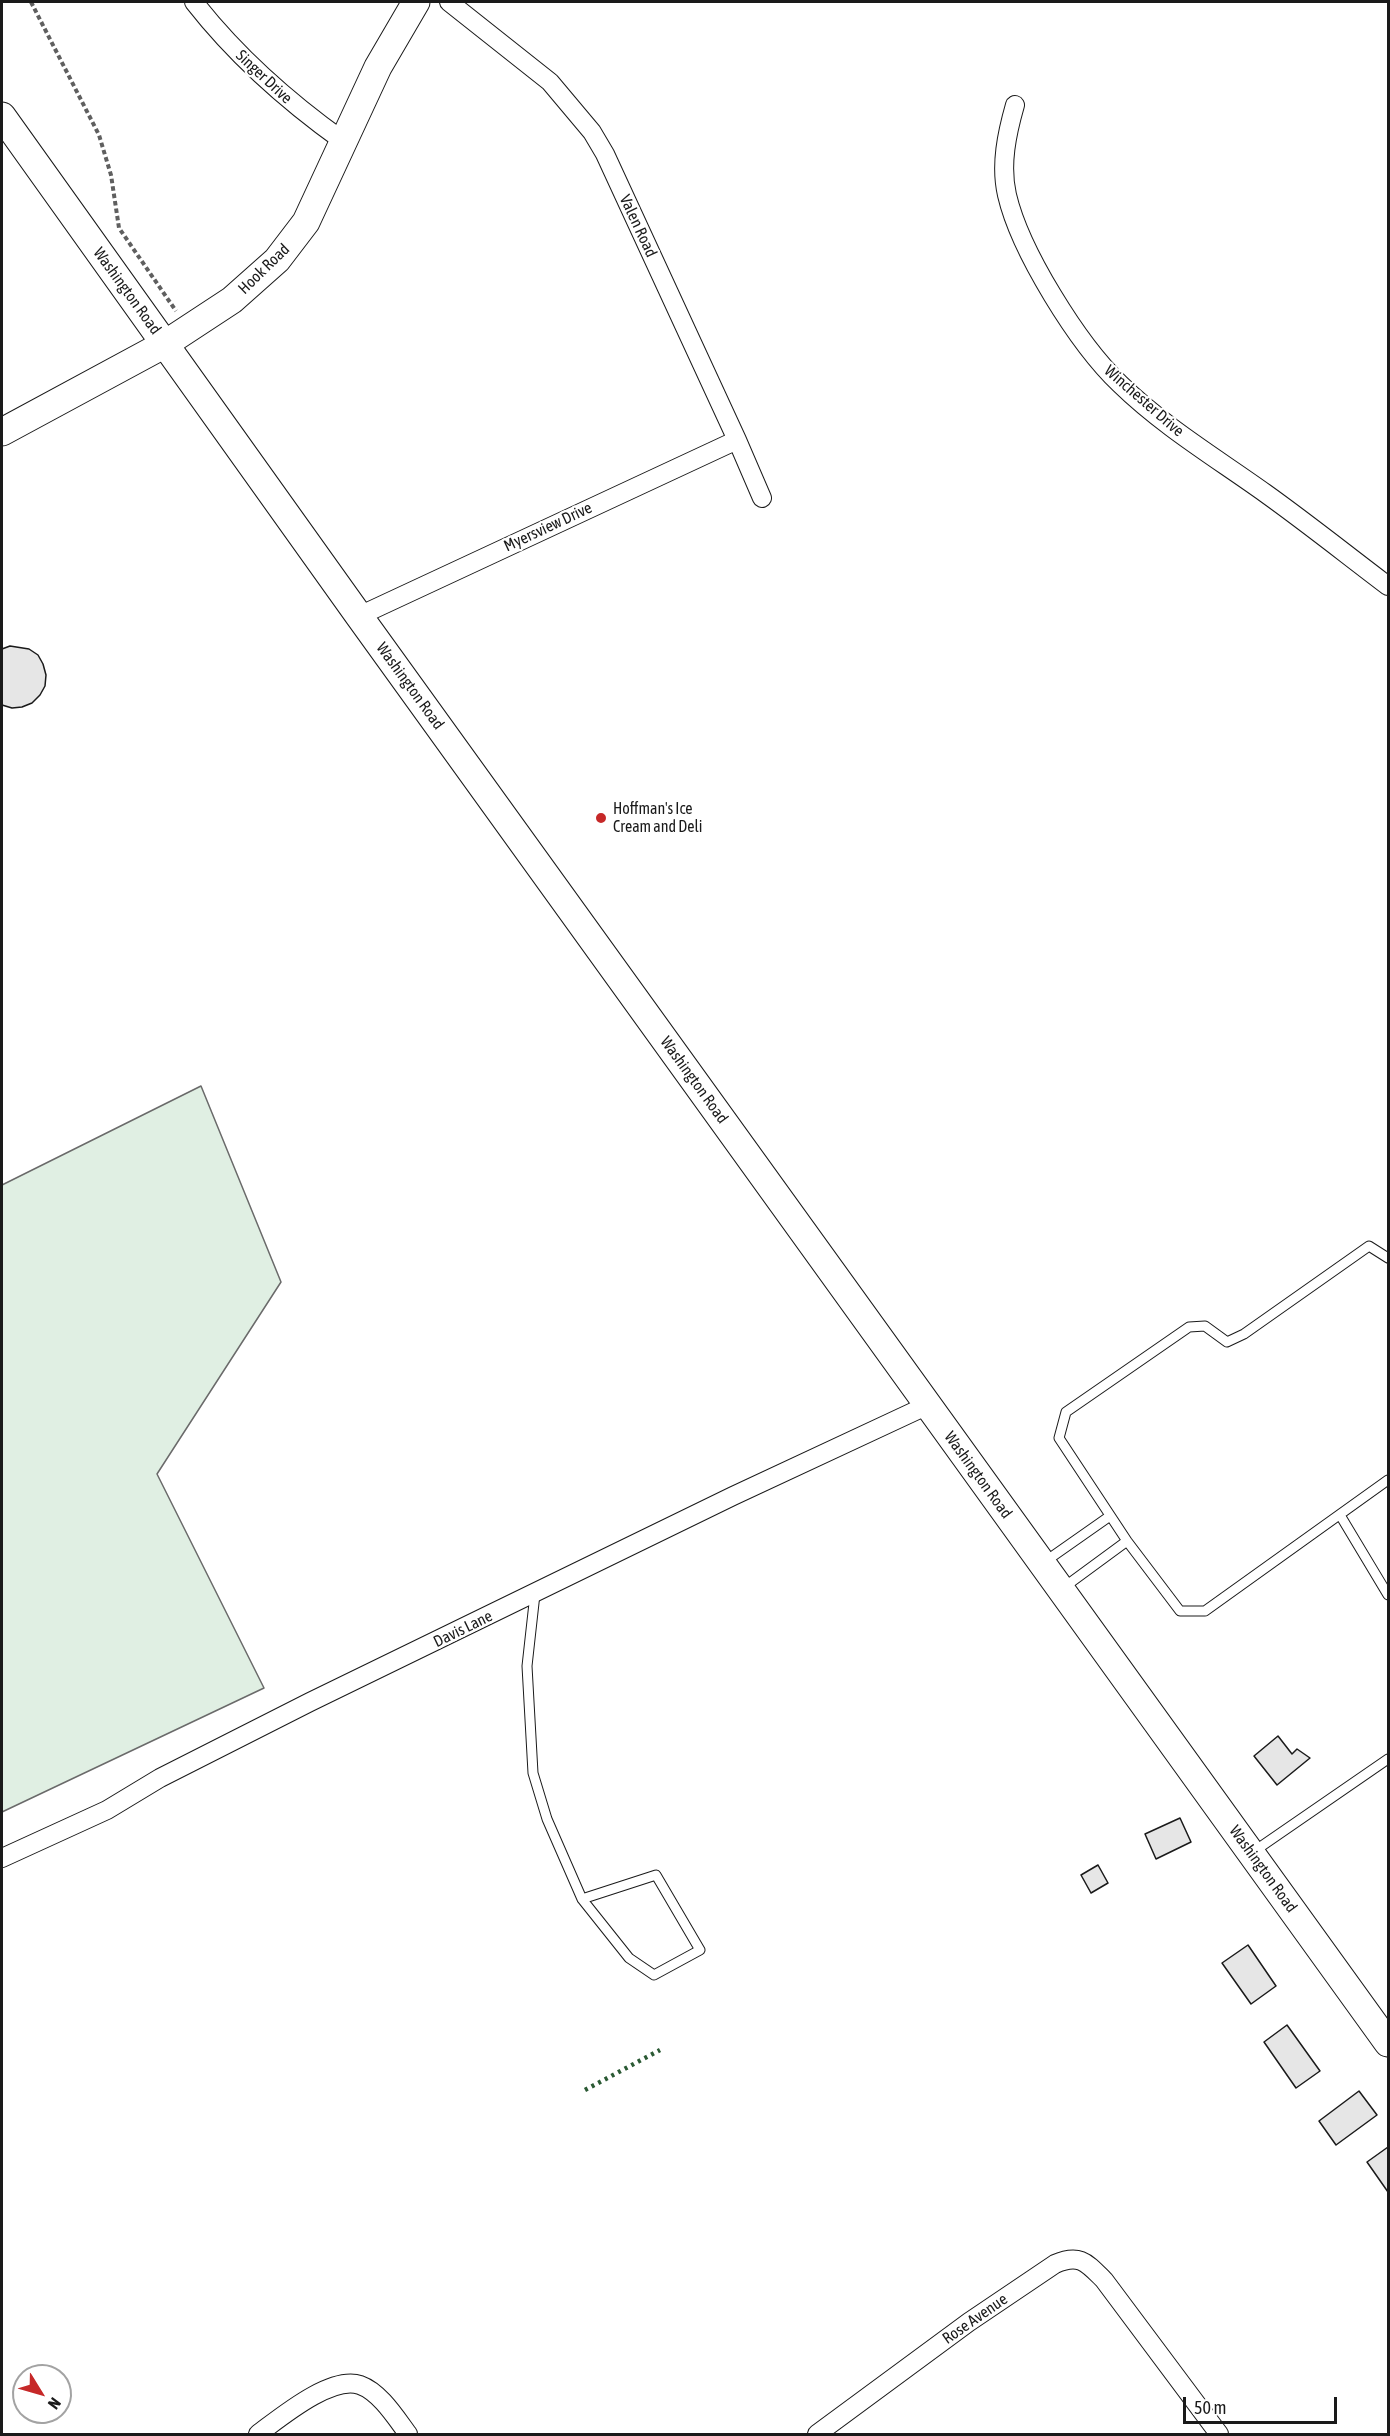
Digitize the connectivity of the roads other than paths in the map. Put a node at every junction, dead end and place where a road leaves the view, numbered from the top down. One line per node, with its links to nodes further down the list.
1 (195, 2): 6 (street, Singer Drive)
2 (416, 2): 6 (main road, Hook Road)
3 (449, 2): 9 (street, Valen Road)
4 (1015, 105): 11 (street, Winchester Drive)
5 (2, 116): 7 (main road, Washington Road)
6 (343, 141): 7 (main road, Hook Road)
7 (165, 344): 8 (main road, Hook Road); 12 (main road, Washington Road)
8 (2, 432)
9 (737, 440): 10 (street, Valen Road); 12 (street, Myersview Drive)
10 (762, 498)
11 (1389, 586)
12 (358, 616): 14 (main road, Washington Road)
13 (1389, 1258): 17 (lane)
14 (928, 1405): 19 (main road, Washington Road); 21 (street, Davis Lane)
15 (1389, 1480): 16 (lane)
16 (1340, 1515): 18 (lane); 22 (lane)
17 (1110, 1516): 18 (lane); 19 (lane)
18 (1126, 1541): 20 (lane)
19 (1042, 1563): 20 (main road, Washington Road)
20 (1061, 1590): 24 (main road, Washington Road)
21 (535, 1594): 25 (street, Davis Lane); 26 (lane)
22 (1388, 1596)
23 (1389, 1759): 24 (lane)
24 (1251, 1854): 27 (main road, Washington Road)
25 (2, 1858)
26 (582, 1899): 26 (lane)
27 (1389, 2043)
28 (408, 2433): 29 (street)
29 (258, 2434)
30 (817, 2434): 31 (street, Rose Avenue)
31 (1219, 2434)

